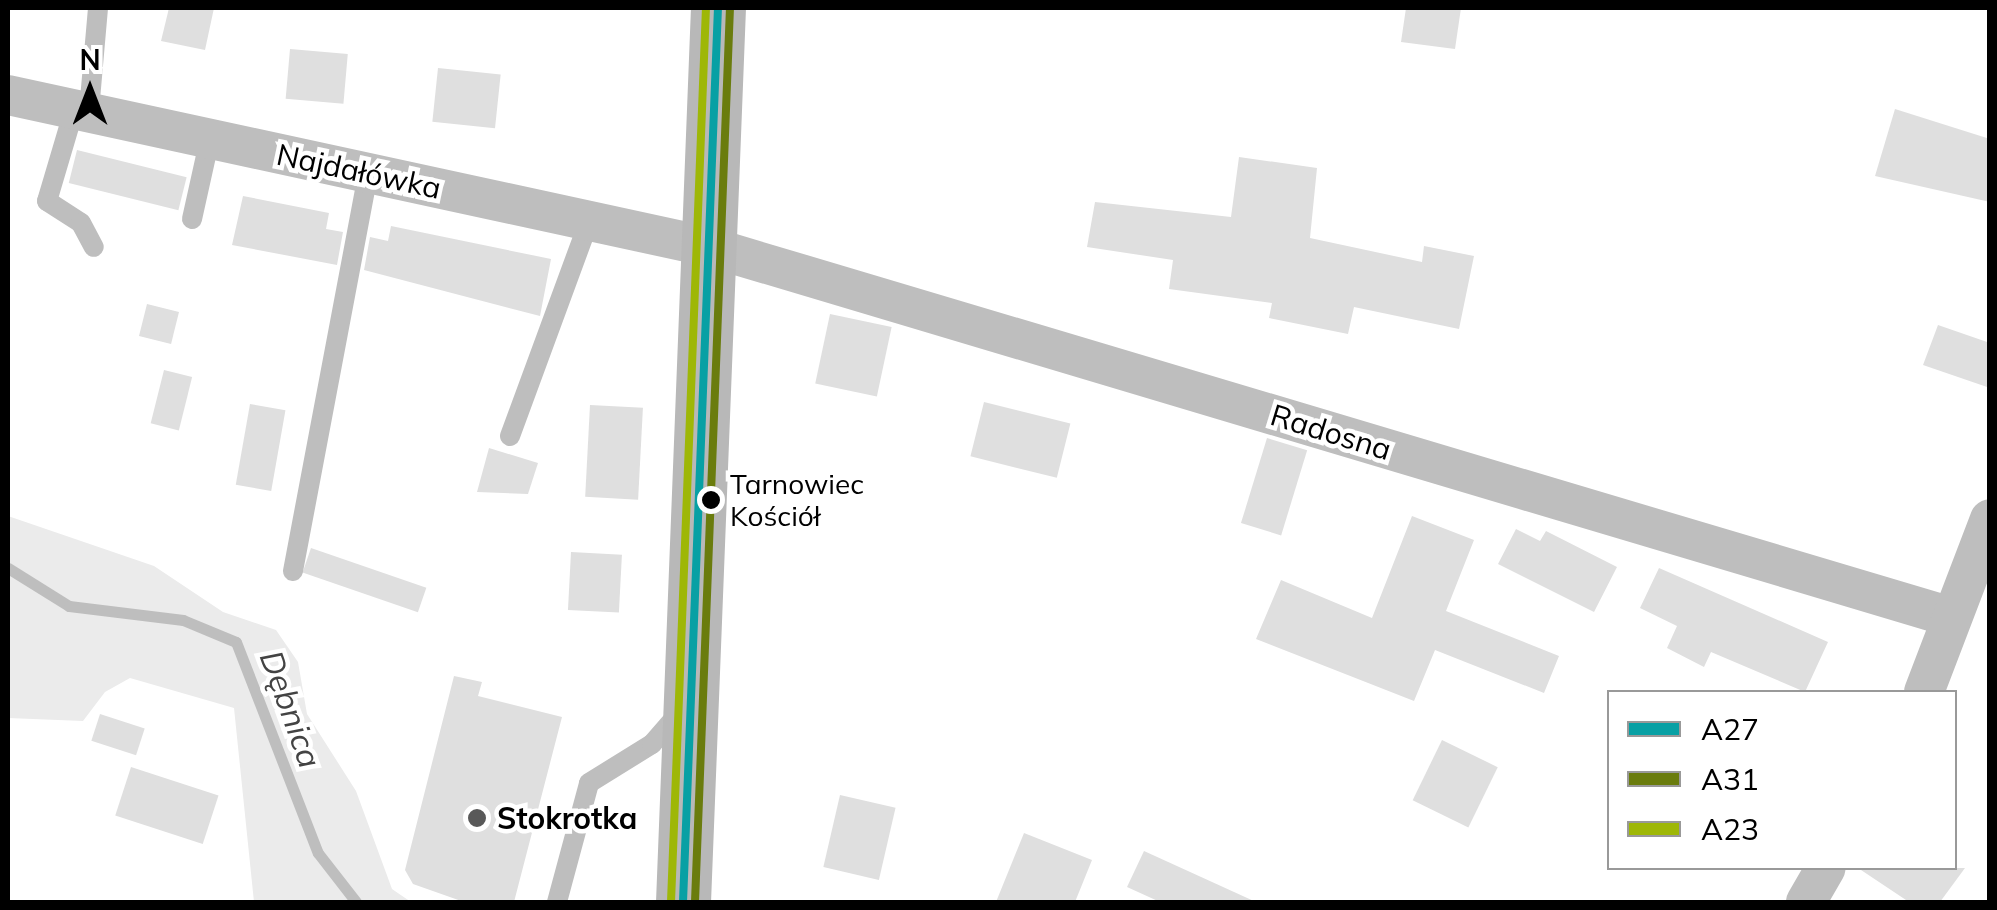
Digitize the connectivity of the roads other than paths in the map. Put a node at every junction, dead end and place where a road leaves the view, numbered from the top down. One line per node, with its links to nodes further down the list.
1 (98, 8): 4 (lane)
2 (718, 8): 10 (main road)
3 (8, 94): 4 (street, Najdałówka)
4 (81, 111): 5 (street, Najdałówka); 9 (lane)
5 (210, 138): 6 (street, Najdałówka); 7 (lane)
6 (368, 173): 8 (street, Najdałówka); 13 (lane)
7 (192, 219)
8 (589, 221): 10 (street, Najdałówka); 11 (lane)
9 (94, 247)
10 (710, 247): 14 (street, Radosna); 16 (main road)
11 (510, 436)
12 (1990, 519): 14 (street)
13 (294, 571)
14 (1951, 617): 15 (street)
15 (1925, 690)
16 (692, 698): 18 (lane); 19 (main road)
17 (1825, 870): 20 (street)
18 (558, 902)
19 (683, 902)
20 (1806, 902)

